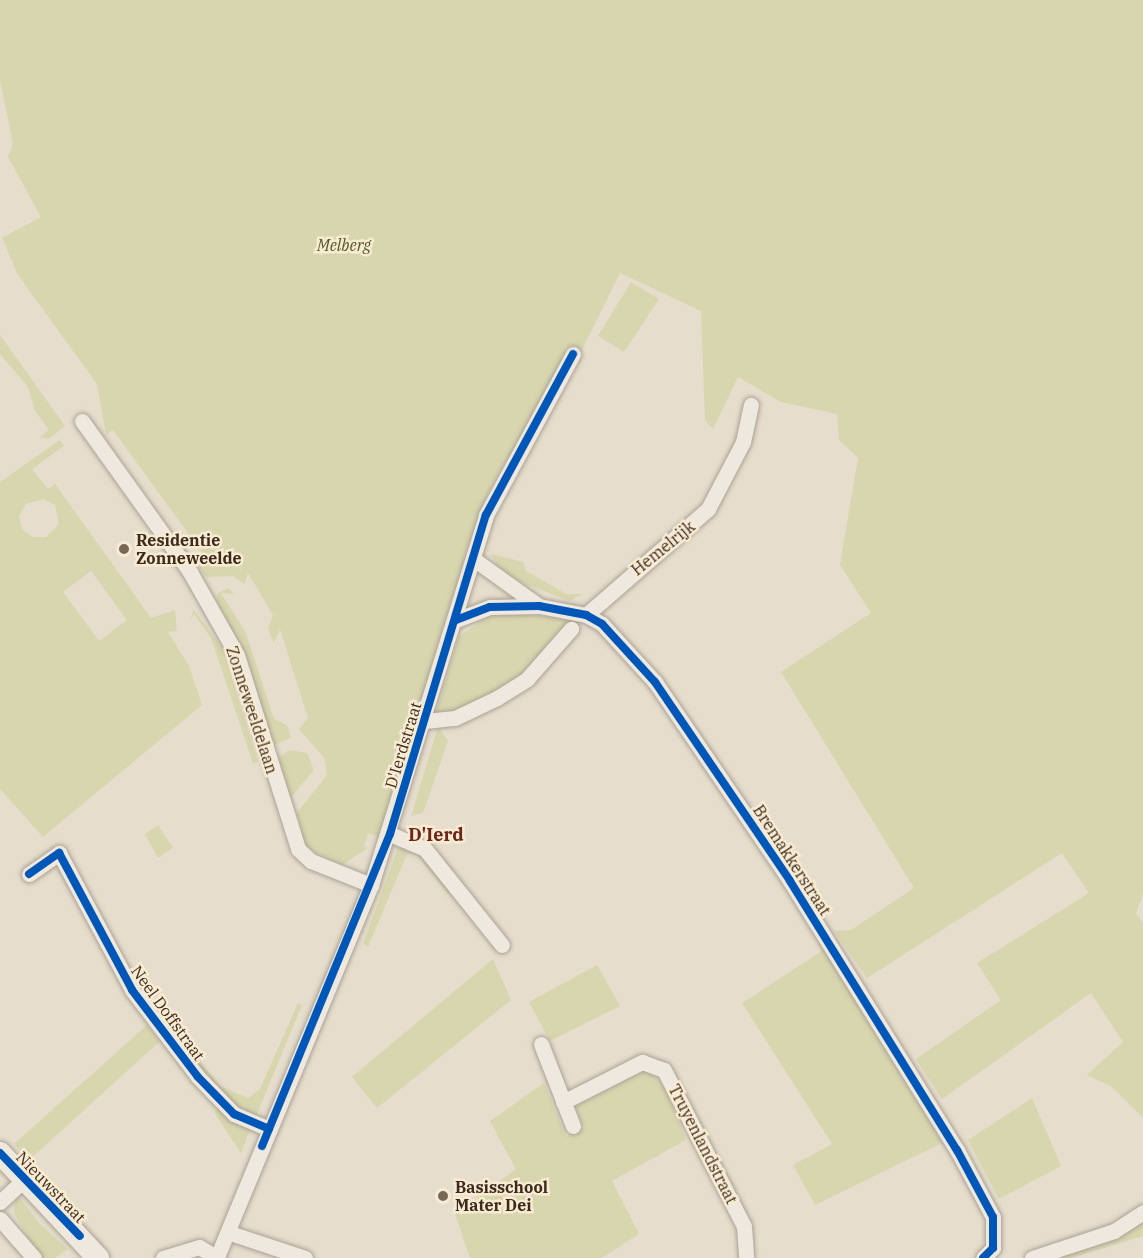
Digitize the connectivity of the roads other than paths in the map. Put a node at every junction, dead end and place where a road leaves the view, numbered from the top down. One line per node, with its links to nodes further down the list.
1 (573, 354): 4 (street, D'Ierdstraat)
2 (751, 405): 6 (street, Hemelrijk)
3 (82, 422): 12 (street, Zonneweeldelaan)
4 (475, 560): 5 (street); 7 (street, D'Ierdstraat)
5 (539, 606): 6 (street); 7 (street)
6 (586, 615): 30 (street, Bremakkerstraat)
7 (456, 620): 9 (street, D'Ierdstraat)
8 (571, 629): 9 (street, D'Ierdstraat)
9 (425, 721): 10 (street, D'Ierdstraat)
10 (390, 834): 12 (street, D'Ierdstraat); 13 (street)
11 (29, 874): 17 (street, Neel Doffstraat)
12 (371, 885): 17 (street, D'Ierdstraat)
13 (502, 945)
14 (541, 1044): 15 (street)
15 (564, 1102): 16 (street); 29 (street, Truyenlandstraat)
16 (573, 1126)
17 (269, 1129): 23 (street, D'Ierdstraat)
18 (0, 1154): 19 (street, Nieuwstraat)
19 (25, 1179): 20 (street, Nieuwstraat); 24 (street, Nieuwstraat)
20 (0, 1202)
21 (1143, 1212): 31 (street)
22 (0, 1219): 26 (street)
23 (230, 1233): 25 (street, D'Ierdstraat); 28 (street)
24 (100, 1255)
25 (218, 1257): 27 (street, D'Ierdstraat)
26 (34, 1258)
27 (163, 1258)
28 (305, 1258)
29 (747, 1258)
30 (983, 1258)
31 (1032, 1258)

